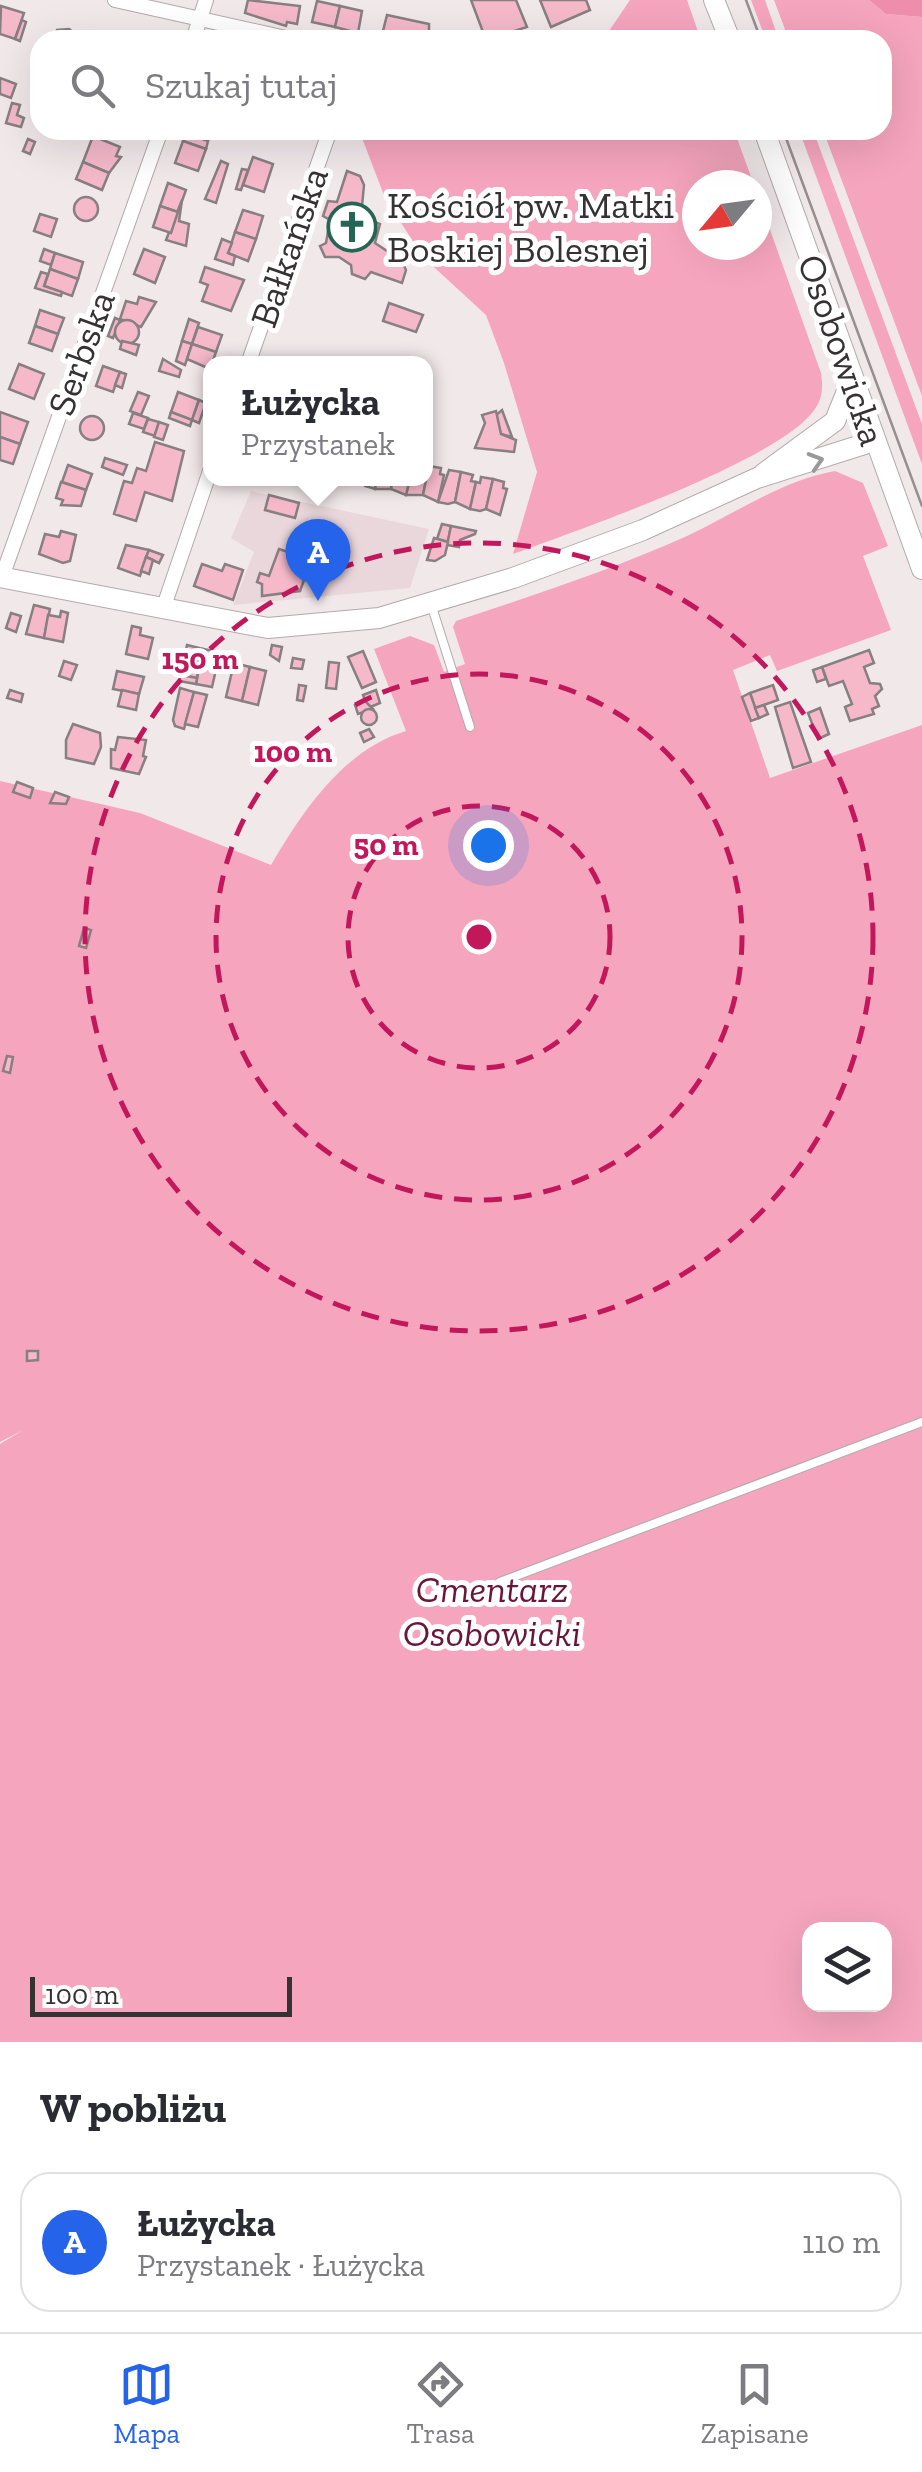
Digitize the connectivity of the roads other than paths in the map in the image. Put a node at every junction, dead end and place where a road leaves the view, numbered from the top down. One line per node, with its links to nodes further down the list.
1 (115, 0): 4 (street)
2 (206, 0): 4 (street)
3 (714, 0): 7 (street)
4 (200, 18): 5 (street); 6 (street)
5 (196, 30)
6 (252, 30)
7 (726, 30)
8 (157, 140): 18 (street, Serbska)
9 (326, 140): 11 (street, Bałkańska)
10 (768, 140): 12 (street, Osobowicka)
11 (251, 356)
12 (852, 379): 13 (street); 14 (street, Osobowicka)
13 (835, 421): 14 (street); 15 (street)
14 (874, 441): 15 (street, one-way to 14); 17 (street, Osobowicka)
15 (757, 478): 19 (street)
16 (205, 486): 20 (street)
17 (922, 569)
18 (1, 577): 20 (street)
19 (431, 604): 20 (street); 21 (lane)
20 (164, 609)
21 (470, 727)
22 (922, 1422): 23 (lane)
23 (500, 1582)

